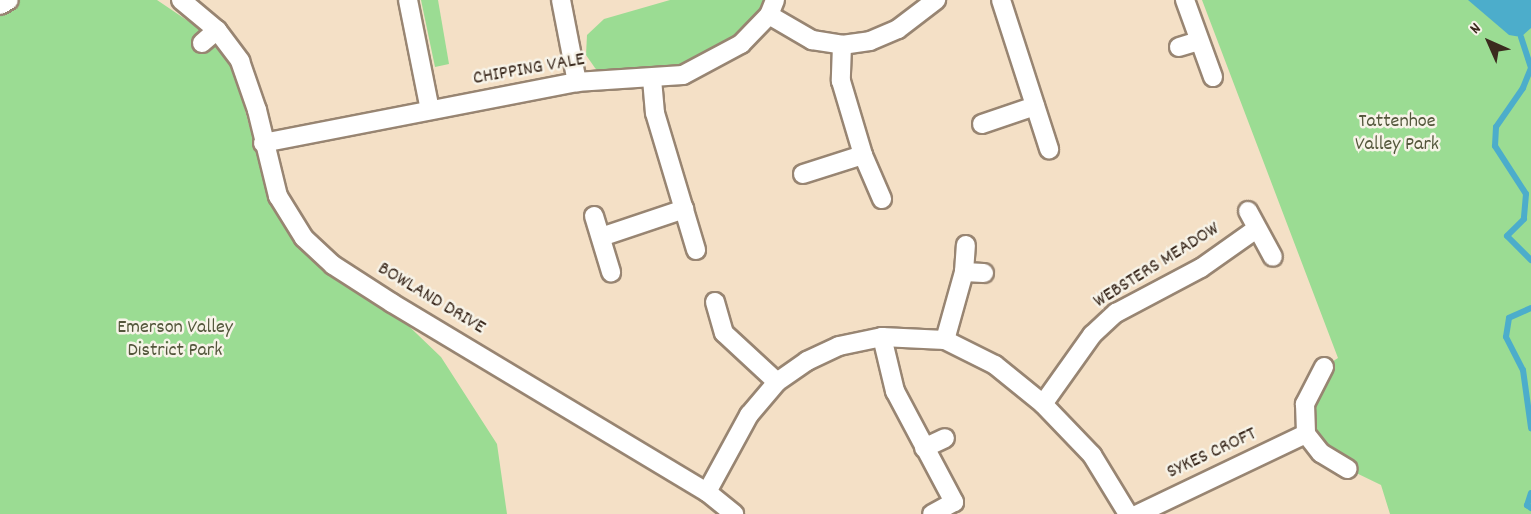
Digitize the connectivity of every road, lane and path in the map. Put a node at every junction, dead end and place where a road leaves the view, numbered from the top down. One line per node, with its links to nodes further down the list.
1 (9, 0): 8 (street)
2 (181, 0): 10 (street, BOWLAND DRIVE)
3 (408, 0): 19 (street)
4 (561, 0): 17 (street)
5 (936, 0): 13 (street)
6 (1001, 0): 18 (street)
7 (1185, 0): 11 (street)
8 (0, 5)
9 (772, 8): 13 (street); 16 (street, CHIPPING VALE)
10 (217, 30): 12 (street); 21 (street, BOWLAND DRIVE)
11 (1199, 41): 14 (street); 15 (street)
12 (202, 43)
13 (842, 45): 23 (street)
14 (1179, 47)
15 (1213, 77)
16 (652, 80): 17 (street, CHIPPING VALE); 26 (street)
17 (577, 82): 19 (street, CHIPPING VALE)
18 (1035, 106): 20 (street); 22 (street)
19 (430, 110): 21 (street, CHIPPING VALE)
20 (982, 124)
21 (264, 143): 47 (street, BOWLAND DRIVE)
22 (1049, 149)
23 (863, 155): 24 (street); 25 (street)
24 (803, 174)
25 (882, 200)
26 (684, 208): 30 (street); 32 (street)
27 (1248, 211): 29 (street)
28 (594, 216): 30 (street)
29 (1256, 229): 33 (street); 42 (street, WEBSTERS MEADOW)
30 (601, 237): 34 (street)
31 (966, 245): 35 (street)
32 (696, 250)
33 (1273, 257)
34 (611, 272)
35 (964, 272): 36 (street); 39 (street)
36 (984, 273)
37 (715, 302): 41 (street)
38 (882, 337): 39 (street); 41 (street); 45 (street)
39 (945, 340): 42 (street)
40 (1324, 367): 43 (street)
41 (777, 382): 47 (street)
42 (1043, 404): 50 (street)
43 (1306, 434): 46 (street); 51 (street, SYKES CROFT)
44 (945, 438): 45 (street)
45 (924, 448): 49 (street)
46 (1348, 470)
47 (707, 492): 48 (street, BOWLAND DRIVE)
48 (734, 514)
49 (932, 514)
50 (1128, 514)
51 (1138, 514)

